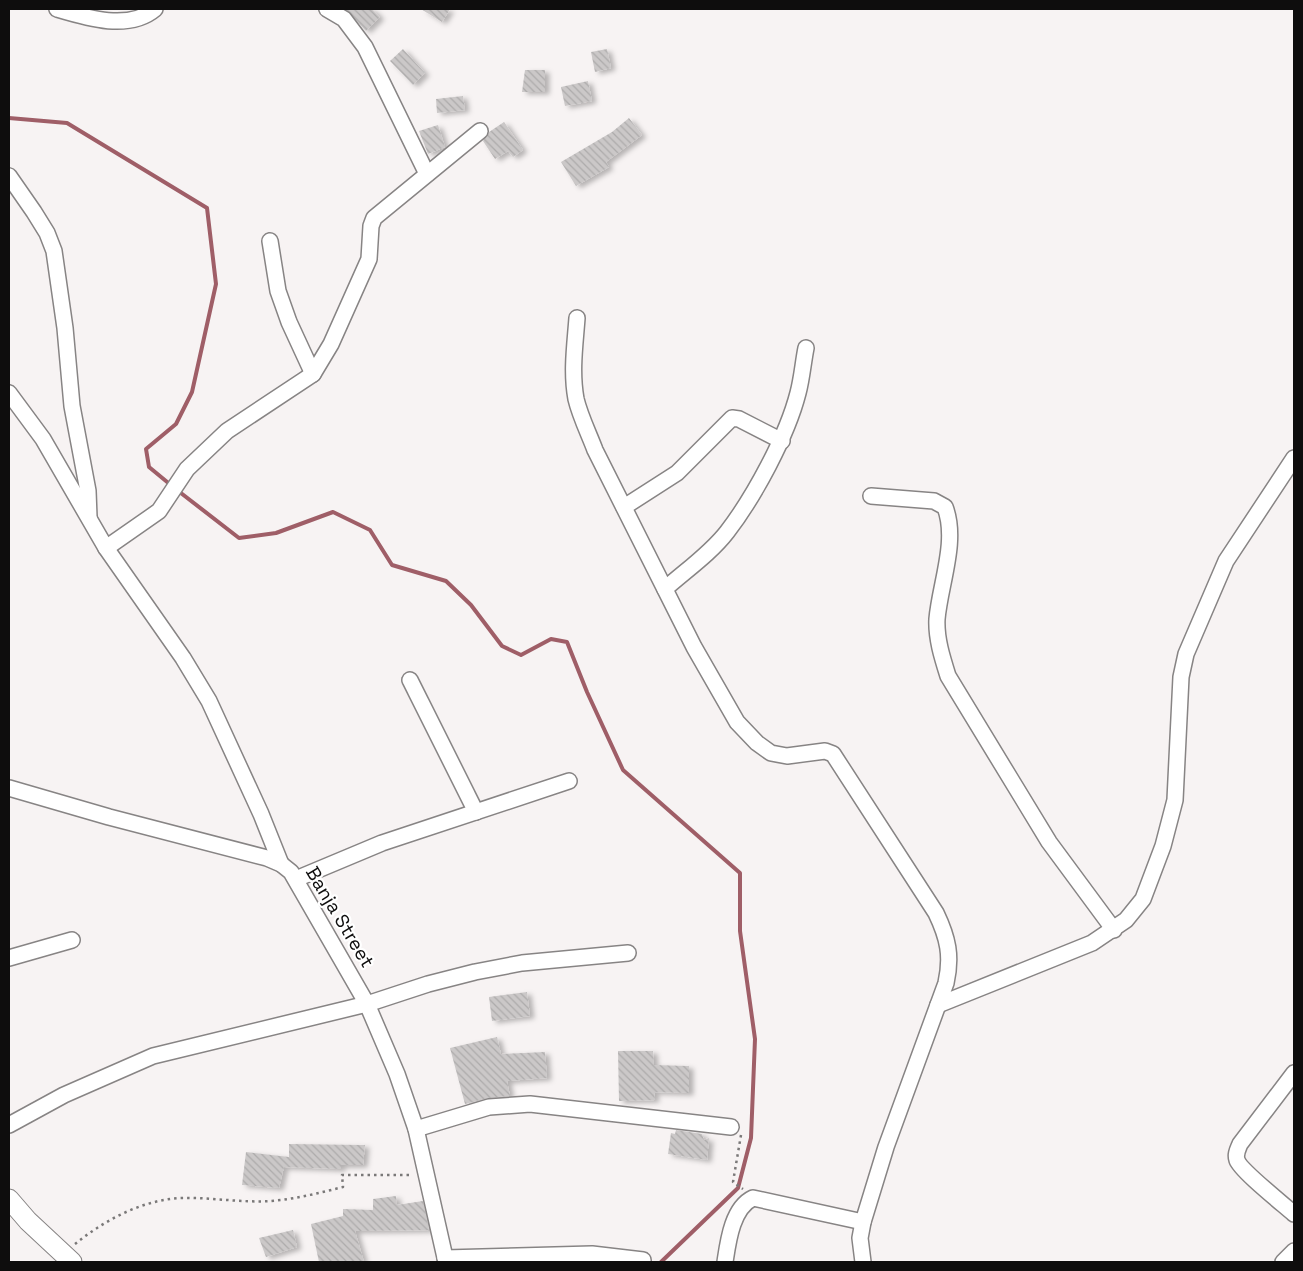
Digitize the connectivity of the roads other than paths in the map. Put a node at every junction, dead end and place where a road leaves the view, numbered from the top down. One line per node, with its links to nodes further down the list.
1 (57, 9): 2 (street)
2 (156, 9)
3 (327, 9): 5 (street)
4 (480, 131): 5 (street)
5 (427, 174): 11 (street)
6 (9, 176): 7 (street)
7 (15, 193): 17 (street)
8 (270, 241): 11 (street)
9 (577, 318): 16 (street)
10 (806, 348): 13 (street)
11 (313, 374): 18 (street)
12 (9, 393): 17 (street)
13 (782, 441): 16 (street); 19 (street)
14 (1294, 458): 26 (street)
15 (871, 496): 26 (street)
16 (624, 507): 19 (street)
17 (89, 521): 18 (street)
18 (106, 548): 24 (street)
19 (665, 589): 31 (street)
20 (410, 680): 23 (street)
21 (569, 781): 23 (street)
22 (9, 788): 24 (street, Banja Street)
23 (476, 812): 25 (street)
24 (281, 864): 25 (street, Banja Street)
25 (296, 879): 30 (street, Banja Street)
26 (1114, 930): 31 (street)
27 (72, 940): 29 (street)
28 (628, 953): 30 (street)
29 (9, 958)
30 (367, 1004): 33 (street); 35 (street, Banja Street)
31 (938, 1005): 38 (street)
32 (1294, 1073): 37 (street)
33 (9, 1125)
34 (731, 1127): 35 (street)
35 (416, 1129): 41 (street, Banja Street)
36 (9, 1199): 40 (main road)
37 (1294, 1214)
38 (863, 1222): 43 (street); 44 (street)
39 (1294, 1251): 45 (street)
40 (68, 1258)
41 (446, 1260): 42 (street)
42 (643, 1260)
43 (725, 1262)
44 (863, 1262)
45 (1283, 1262)

